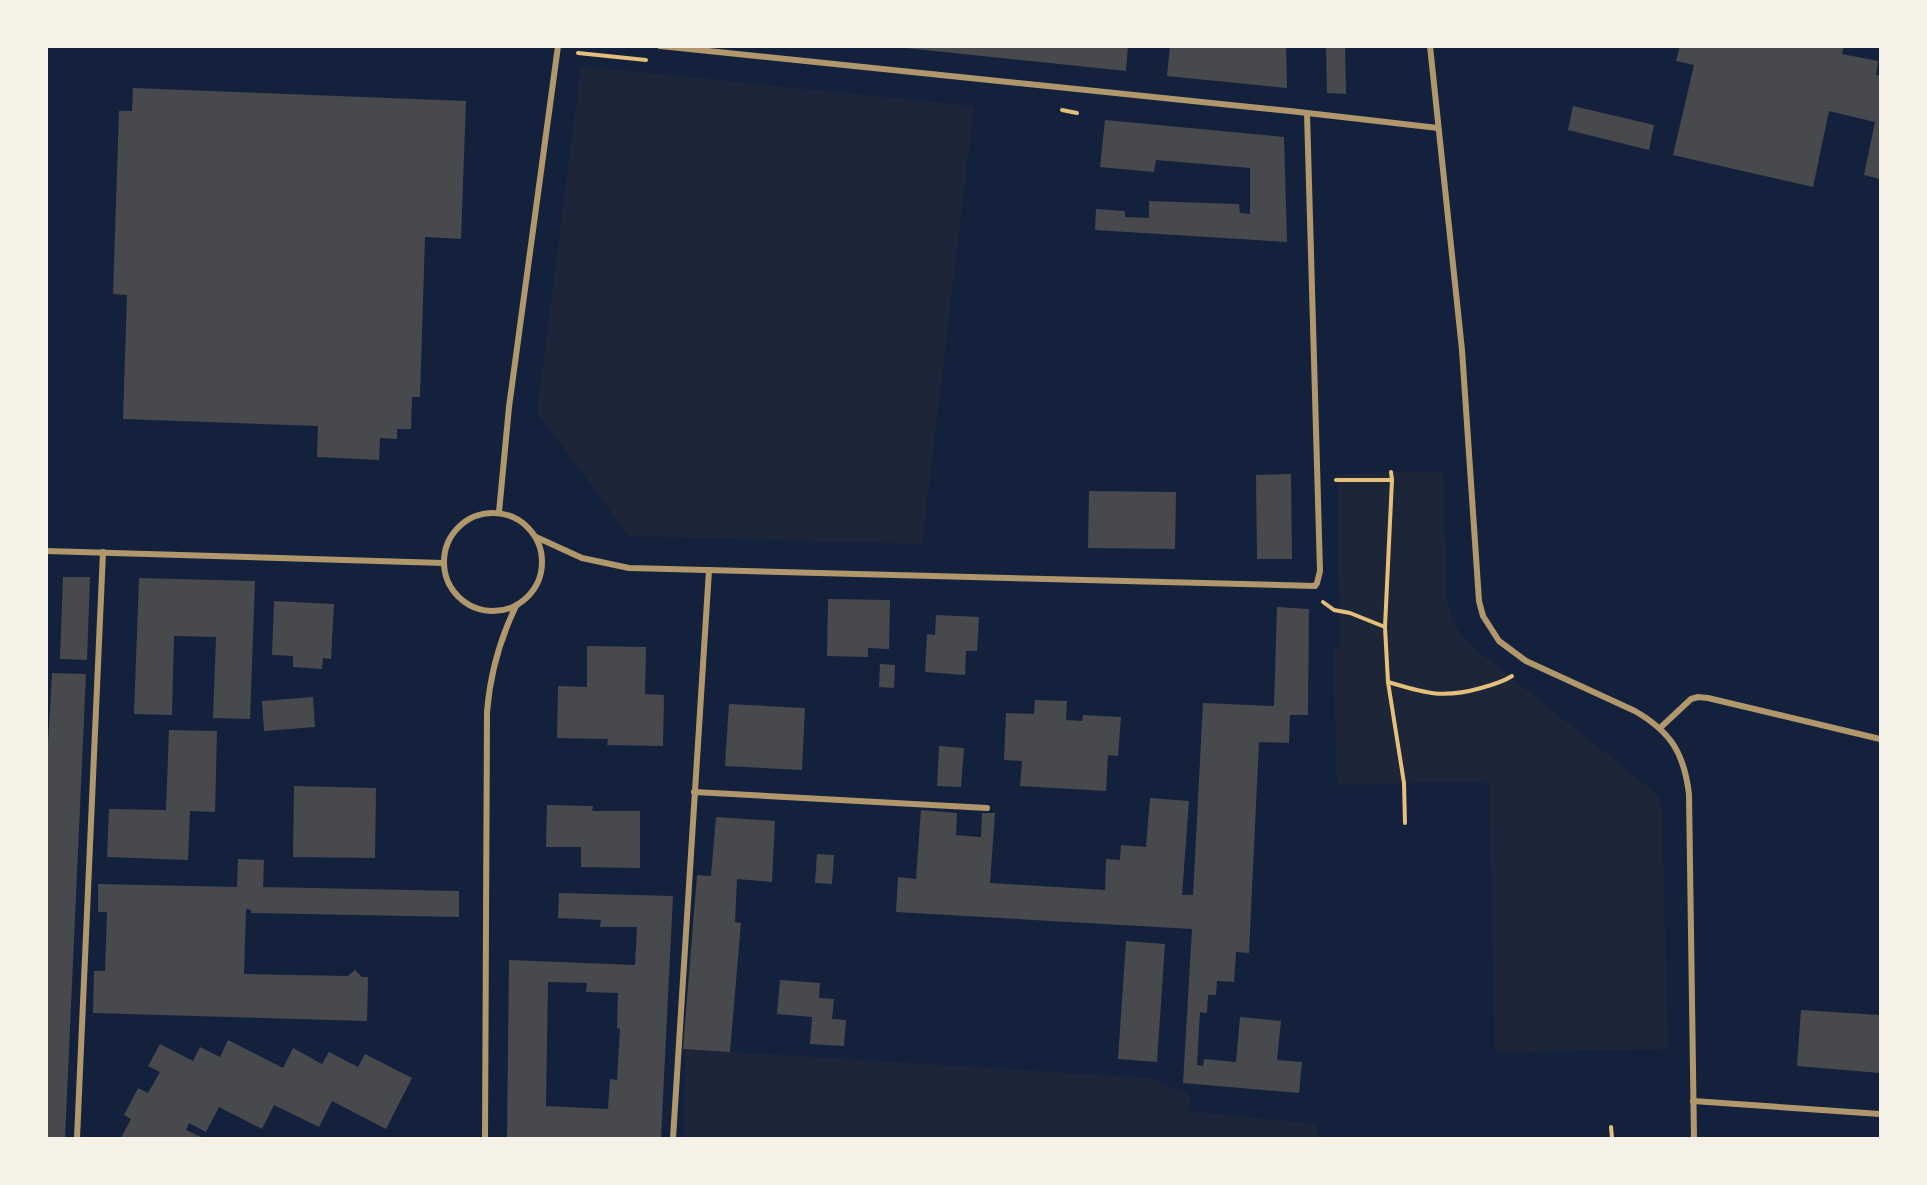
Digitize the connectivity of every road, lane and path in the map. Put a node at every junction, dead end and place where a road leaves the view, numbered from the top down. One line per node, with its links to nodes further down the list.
1 (558, 46): 9 (street)
2 (660, 46): 4 (street)
3 (1430, 46): 5 (street)
4 (1307, 113): 5 (street); 14 (street)
5 (1438, 128): 20 (street)
6 (1391, 472): 8 (path)
7 (1331, 480): 8 (path)
8 (1392, 480): 17 (path)
9 (499, 512): 10 (street); 13 (street)
10 (536, 537): 14 (street); 16 (street)
11 (46, 550): 12 (street)
12 (103, 552): 13 (street); 28 (street)
13 (443, 563): 16 (street)
14 (709, 570): 22 (street)
15 (1322, 602): 17 (path)
16 (516, 606): 29 (street)
17 (1385, 627): 19 (path)
18 (1515, 673): 19 (path)
19 (1388, 682): 24 (path)
20 (1660, 728): 21 (street); 25 (street)
21 (1881, 739)
22 (694, 792): 23 (street); 30 (street)
23 (987, 808)
24 (1405, 823)
25 (1693, 1101): 26 (street); 32 (street)
26 (1881, 1114)
27 (1611, 1126): 31 (path)
28 (77, 1138)
29 (484, 1138)
30 (673, 1138)
31 (1612, 1138)
32 (1694, 1138)

